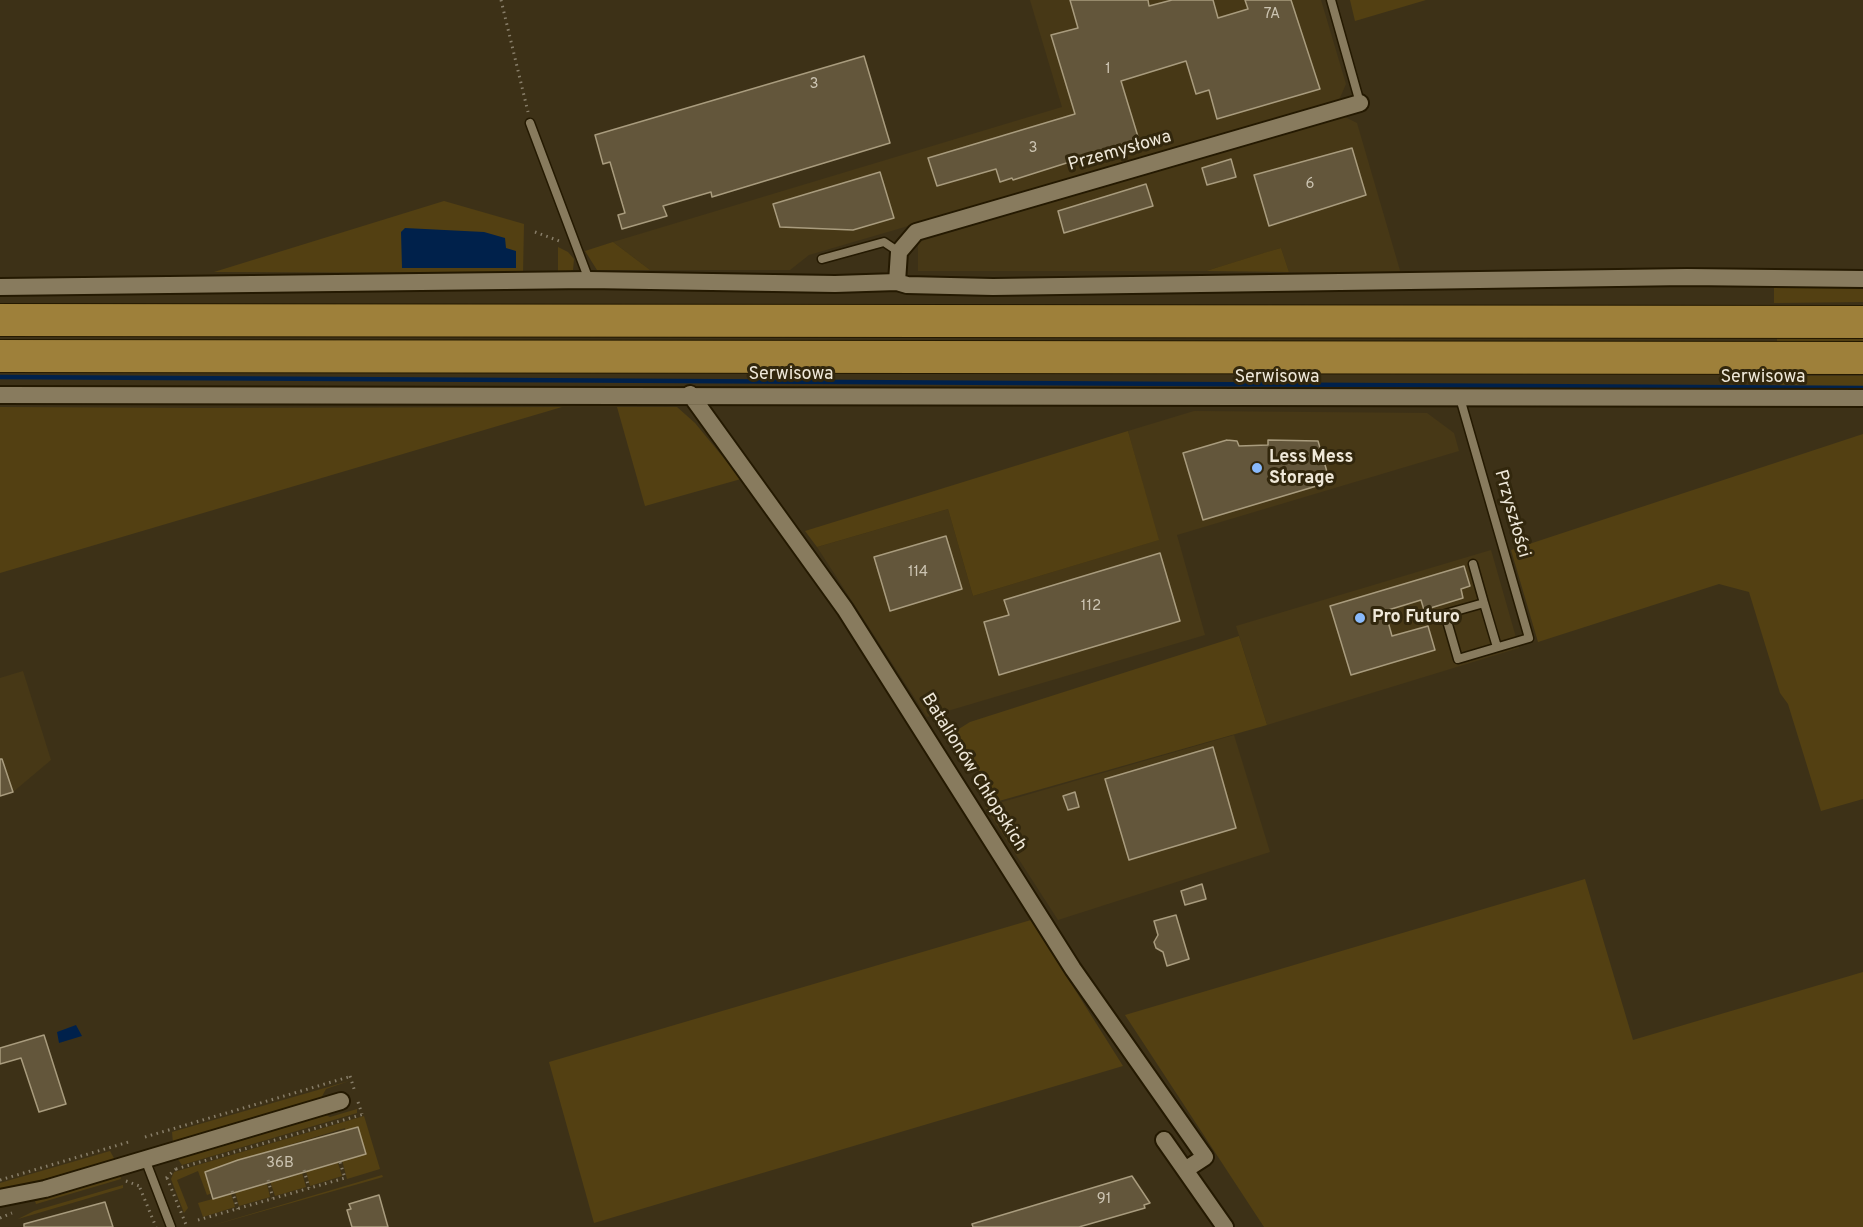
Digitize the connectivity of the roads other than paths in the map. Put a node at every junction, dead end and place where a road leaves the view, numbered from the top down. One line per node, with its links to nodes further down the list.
1 (1331, 0): 2 (lane)
2 (1360, 102): 4 (street, Przemysłowa)
3 (530, 123): 7 (lane)
4 (899, 252): 5 (lane); 8 (street)
5 (822, 259)
6 (1863, 279): 8 (street)
7 (589, 280): 8 (street); 9 (street)
8 (897, 282)
9 (0, 287)
10 (0, 320): 11 (highway)
11 (1863, 322)
12 (0, 356): 13 (highway)
13 (1863, 358)
14 (690, 394): 15 (street, Serwisowa); 16 (street, Serwisowa); 24 (street, Batalionów Chłopskich)
15 (0, 395)
16 (1460, 398): 17 (street, Serwisowa); 20 (lane, Przyszłości)
17 (1863, 398)
18 (1473, 564): 19 (lane)
19 (1484, 603): 20 (lane); 20 (lane)
20 (1497, 647)
21 (341, 1101): 23 (street)
22 (1164, 1140): 24 (street)
23 (145, 1159): 25 (street); 28 (lane)
24 (1185, 1170): 29 (street)
25 (45, 1189): 26 (street); 27 (street)
26 (0, 1198)
27 (0, 1208)
28 (171, 1227)
29 (1225, 1227)

